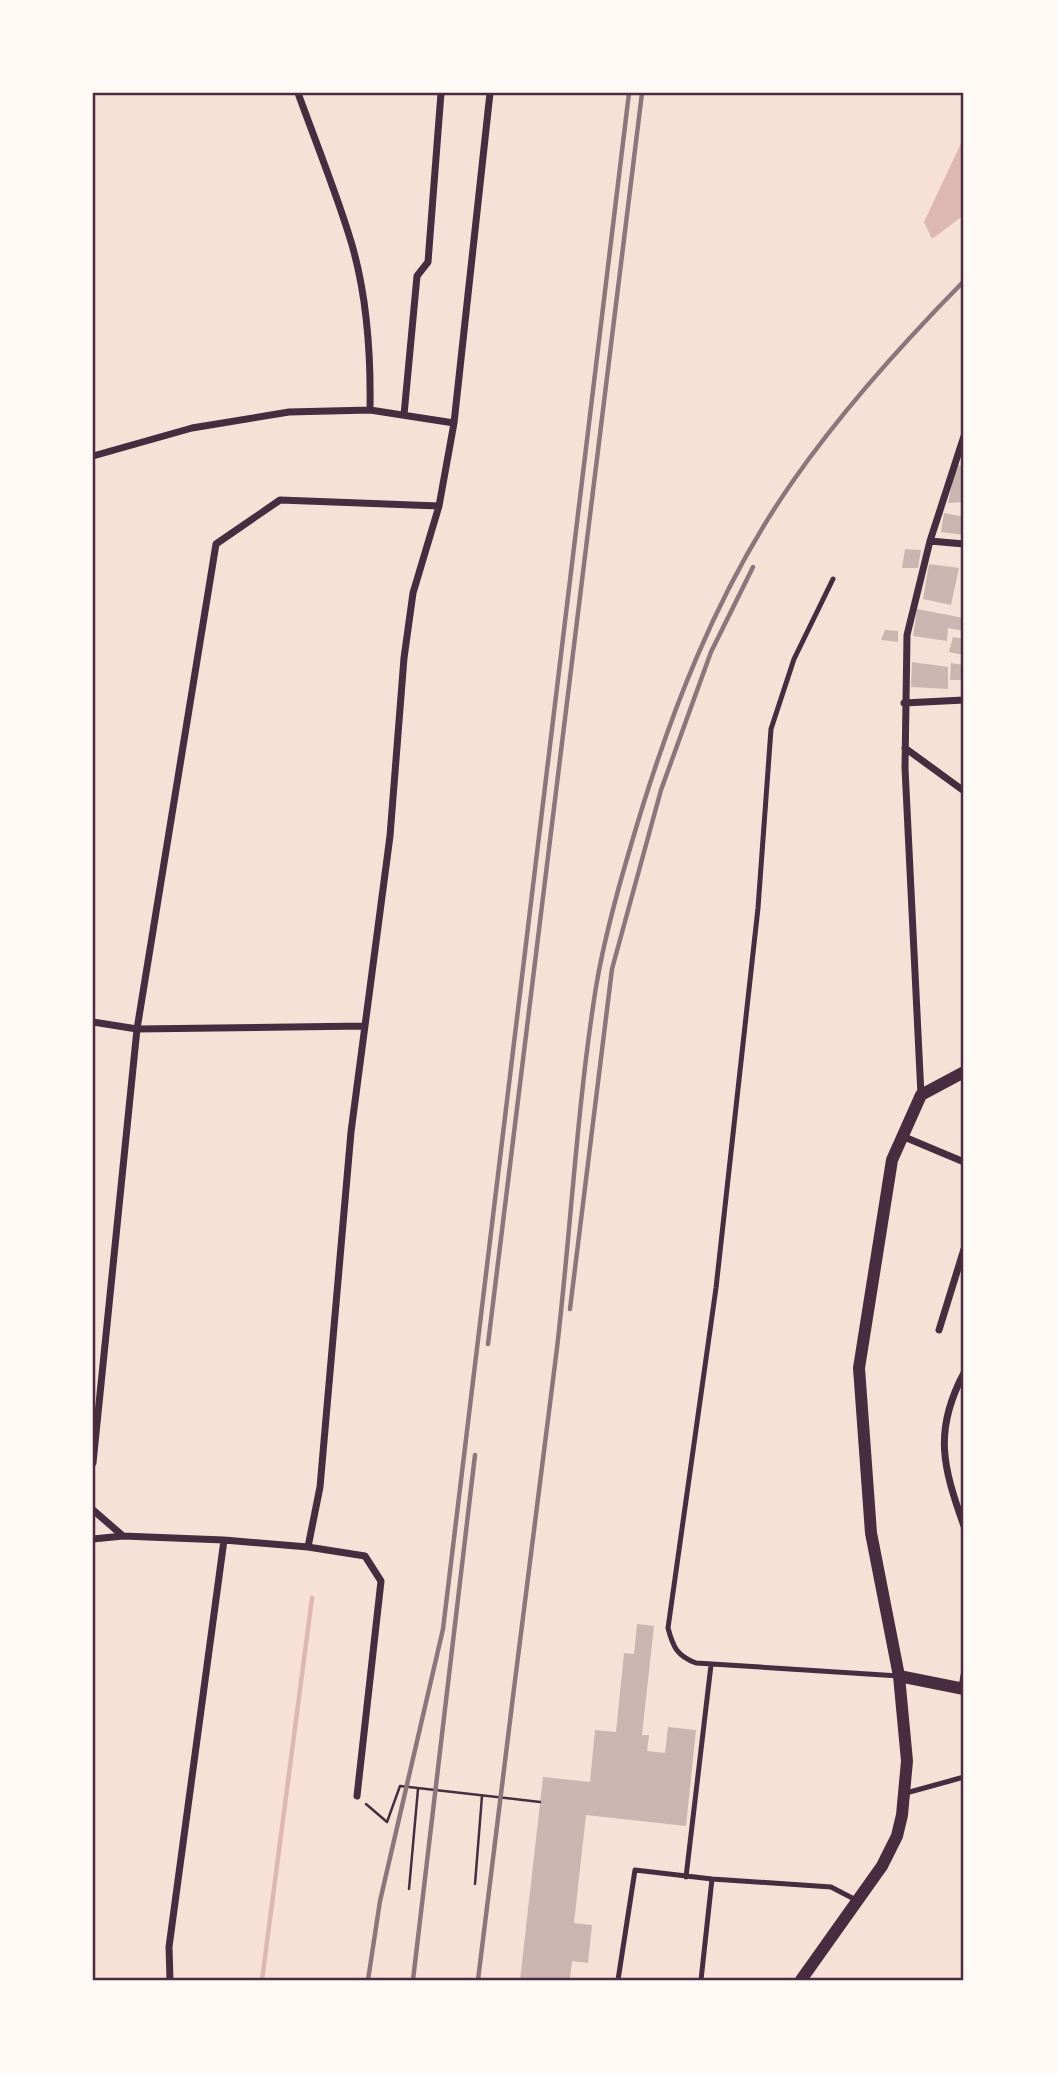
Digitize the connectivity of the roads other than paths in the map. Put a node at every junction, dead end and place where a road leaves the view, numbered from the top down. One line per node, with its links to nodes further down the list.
1 (299, 93): 4 (street)
2 (441, 93): 5 (street)
3 (490, 93): 6 (street)
4 (370, 410): 5 (street); 8 (street)
5 (404, 415): 6 (street)
6 (454, 423): 9 (street)
7 (964, 436): 10 (street)
8 (93, 456)
9 (439, 506): 18 (street); 19 (street)
10 (930, 541): 11 (street); 14 (street)
11 (964, 544)
12 (833, 579): 34 (lane)
13 (964, 700): 14 (street)
14 (904, 703): 15 (street)
15 (905, 748): 16 (street); 21 (street)
16 (964, 792)
17 (93, 1022): 19 (street)
18 (364, 1026): 19 (street); 33 (street)
19 (137, 1029): 27 (street)
20 (964, 1072): 21 (street)
21 (921, 1096): 22 (street)
22 (902, 1136): 23 (street); 35 (street)
23 (964, 1162)
24 (964, 1249): 25 (street)
25 (939, 1330)
26 (964, 1373): 29 (street)
27 (93, 1463)
28 (93, 1510): 30 (street)
29 (964, 1526)
30 (123, 1536): 31 (street); 32 (street)
31 (93, 1539)
32 (224, 1541): 33 (street); 43 (street)
33 (308, 1548): 39 (street)
34 (711, 1665): 35 (lane); 40 (lane)
35 (899, 1676): 36 (street); 38 (street)
36 (963, 1684)
37 (964, 1777): 38 (lane)
38 (906, 1793): 42 (street)
39 (357, 1796)
40 (686, 1877): 41 (lane); 44 (lane)
41 (712, 1879): 42 (lane); 45 (lane)
42 (859, 1902): 46 (street)
43 (170, 1980)
44 (618, 1980)
45 (701, 1980)
46 (801, 1980)

